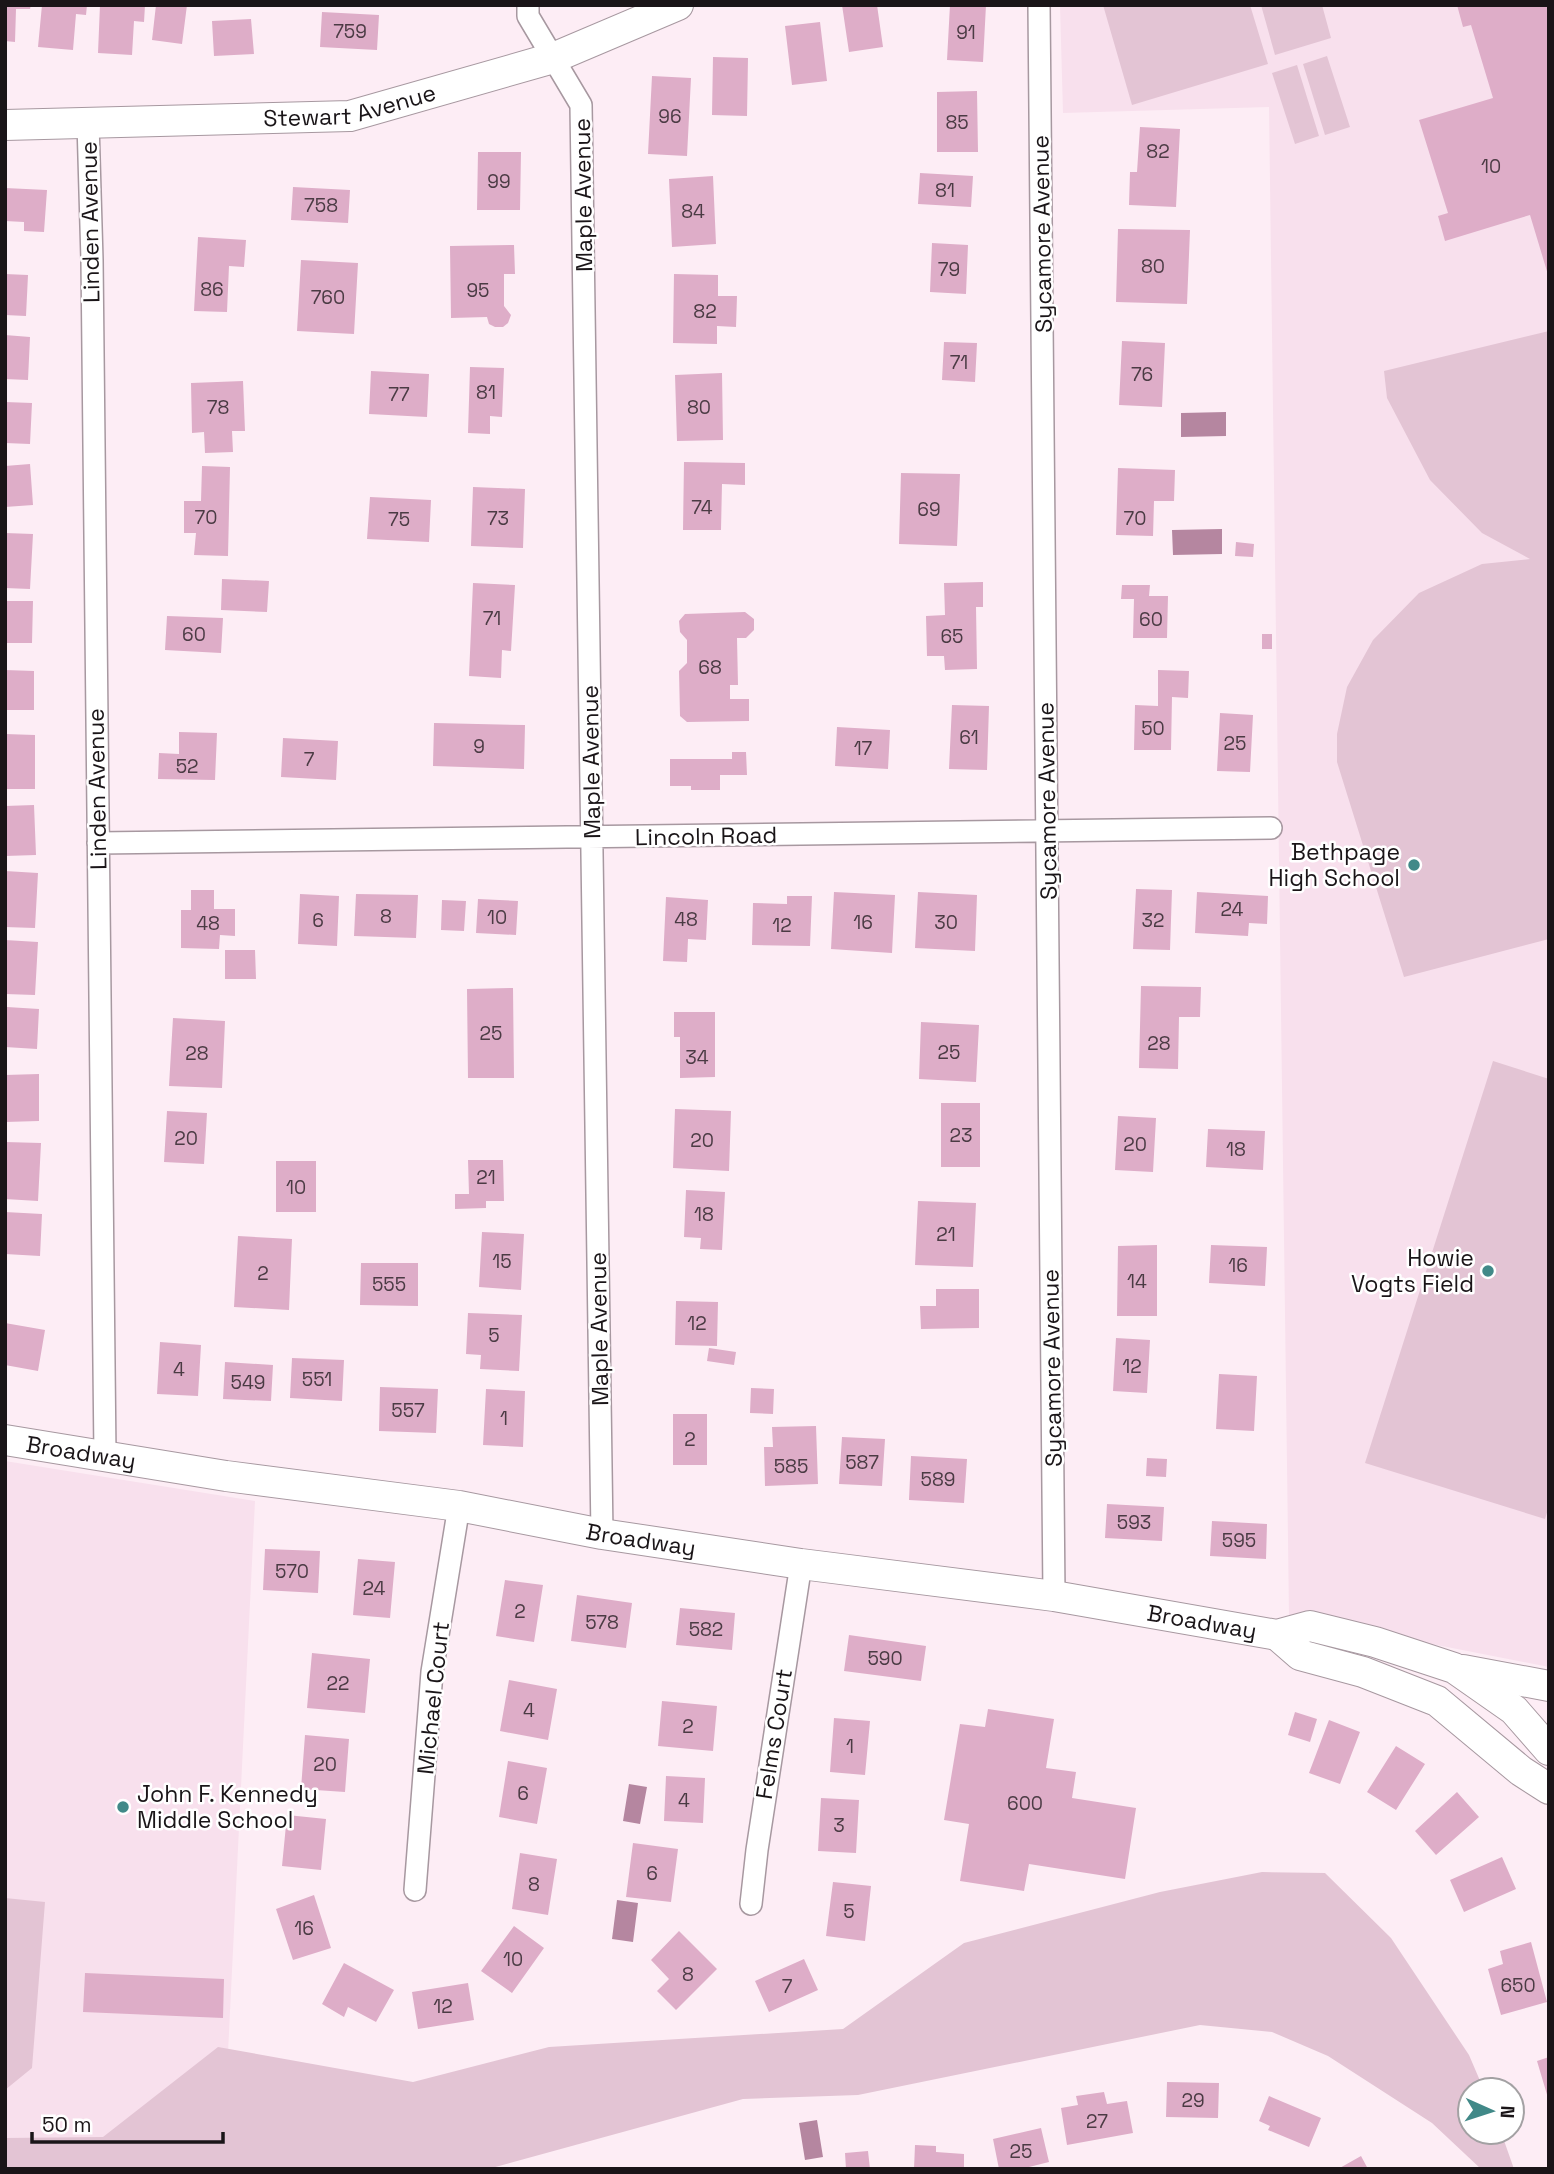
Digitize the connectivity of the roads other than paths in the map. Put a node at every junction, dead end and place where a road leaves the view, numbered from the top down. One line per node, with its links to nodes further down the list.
1 (528, 5): 4 (street, Maple Avenue)
2 (678, 5): 4 (main road, Stewart Avenue)
3 (1039, 5): 8 (street, Sycamore Avenue)
4 (553, 58): 5 (main road, Stewart Avenue); 9 (street, Maple Avenue)
5 (88, 123): 6 (main road, Stewart Avenue); 10 (street, Linden Avenue)
6 (5, 125)
7 (1271, 828): 8 (street, Lincoln Road)
8 (1048, 831): 9 (street, Lincoln Road); 16 (street, Sycamore Avenue)
9 (592, 837): 10 (street, Lincoln Road); 14 (street, Maple Avenue)
10 (98, 843): 12 (street, Linden Avenue)
11 (5, 1440): 12 (main road, Broadway)
12 (105, 1455): 13 (main road, Broadway)
13 (459, 1506): 14 (main road, Broadway); 22 (street, Michael Court)
14 (602, 1534): 15 (main road, Broadway)
15 (801, 1564): 16 (main road, Broadway); 23 (street, Felms Court)
16 (1055, 1596): 17 (main road, Broadway)
17 (1277, 1635): 18 (main road, Broadway); 21 (main road, Broadway)
18 (1454, 1668): 19 (main road); 20 (main road, Broadway)
19 (1549, 1686)
20 (1549, 1750)
21 (1549, 1789)
22 (415, 1890)
23 (751, 1904)

